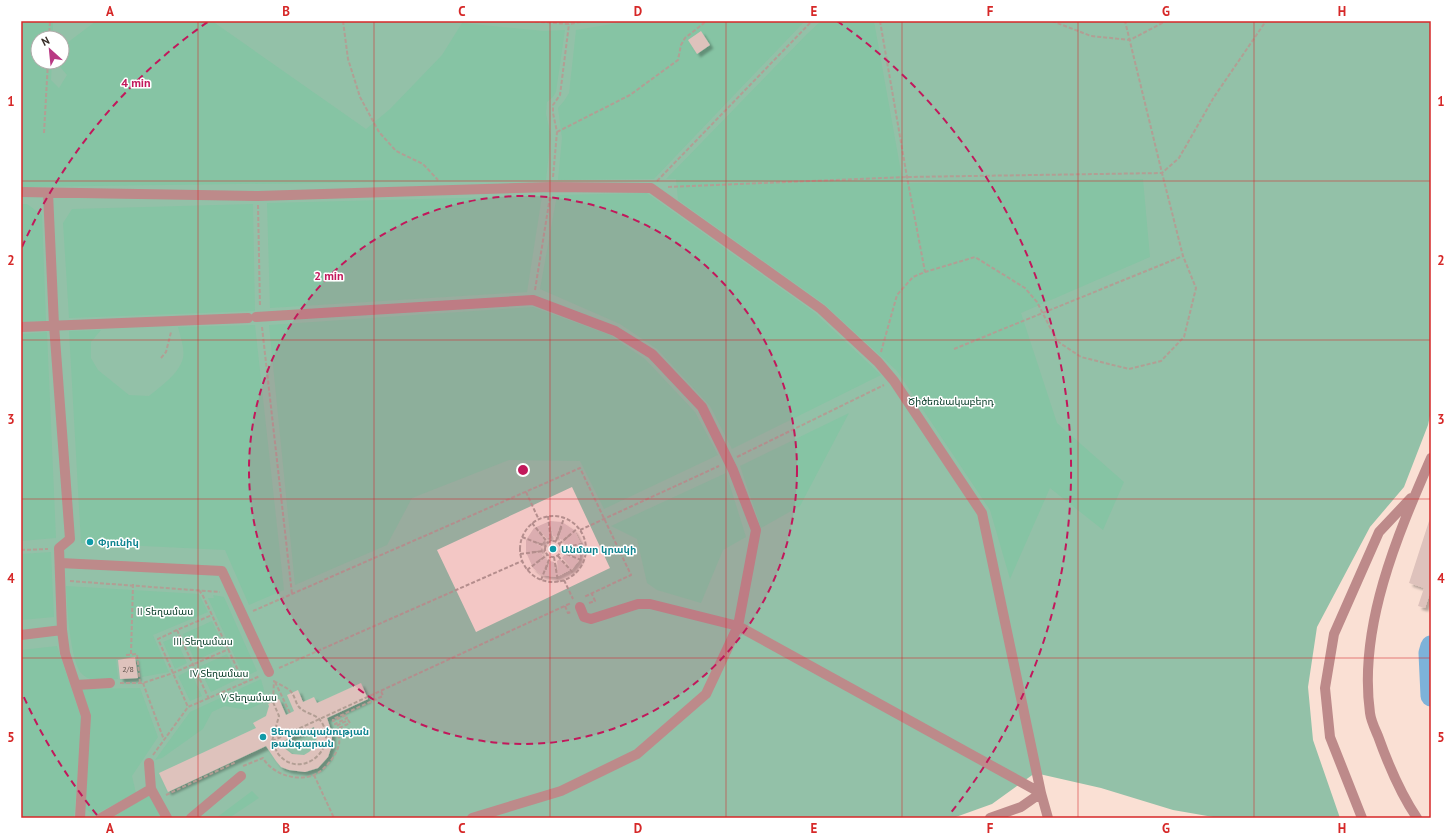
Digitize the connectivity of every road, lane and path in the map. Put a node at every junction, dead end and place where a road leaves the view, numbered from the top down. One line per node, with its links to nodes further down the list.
1 (344, 21): 20 (path)
2 (529, 21): 11 (path)
3 (586, 21): 11 (path)
4 (703, 21): 14 (path)
5 (812, 21): 19 (path)
6 (880, 21): 17 (path)
7 (1052, 21): 12 (path)
8 (1125, 21): 12 (path)
9 (1166, 21): 12 (path)
10 (1266, 21): 16 (path)
11 (569, 24): 14 (path)
12 (1130, 40): 16 (path)
13 (48, 70): 15 (path)
14 (557, 132): 18 (path)
15 (44, 133)
16 (1162, 173): 17 (path); 24 (path)
17 (907, 177): 19 (path); 25 (path)
18 (552, 187): 19 (street); 20 (street); 26 (path)
19 (651, 188): 34 (street)
20 (446, 190): 23 (street)
21 (21, 192): 22 (street)
22 (48, 192): 23 (street); 30 (street)
23 (258, 196): 28 (path)
24 (1183, 256): 27 (path); 27 (path)
25 (925, 272): 27 (path); 34 (path)
26 (533, 300): 28 (street); 37 (street)
27 (1043, 313): 32 (path)
28 (255, 317): 29 (street); 75 (path)
29 (169, 321): 30 (street); 33 (path)
30 (54, 325): 31 (street); 53 (street)
31 (21, 327)
32 (954, 349)
33 (161, 358)
34 (878, 362): 35 (street)
35 (890, 382): 37 (path); 108 (street)
36 (1431, 458): 39 (street)
37 (729, 461): 42 (path); 79 (street)
38 (526, 492): 42 (path); 43 (path); 75 (path)
39 (1416, 493): 118 (street); 119 (street)
40 (548, 516): 41 (path); 43 (path); 47 (path)
41 (565, 518): 45 (path); 48 (path)
42 (604, 519): 45 (path); 76 (path)
43 (539, 520): 44 (path)
44 (532, 523): 46 (path); 49 (path)
45 (579, 529): 50 (path); 51 (path)
46 (522, 537): 52 (path); 58 (path)
47 (552, 541): 48 (path); 49 (path)
48 (556, 541): 51 (path)
49 (548, 543): 52 (path)
50 (586, 543): 54 (path); 64 (path)
51 (559, 544): 54 (path)
52 (545, 546): 56 (path)
53 (60, 548): 55 (path); 65 (street)
54 (561, 548): 57 (path)
55 (21, 550)
56 (545, 551): 58 (path); 59 (path)
57 (561, 552): 60 (path); 64 (path)
58 (520, 554): 63 (path)
59 (547, 554): 61 (path); 66 (path)
60 (558, 556): 62 (path); 67 (path)
61 (550, 557): 62 (path); 69 (path)
62 (554, 557): 71 (path)
63 (522, 561): 66 (path); 88 (path)
64 (585, 561): 67 (path)
65 (60, 563): 68 (street); 88 (street)
66 (526, 570): 69 (path)
67 (575, 575): 70 (path)
68 (61, 580): 72 (path); 80 (street)
69 (541, 580): 71 (path)
70 (564, 580): 71 (path); 95 (path)
71 (558, 582)
72 (133, 584): 73 (path); 84 (path)
73 (199, 590): 74 (path); 78 (path)
74 (222, 592)
75 (292, 594): 77 (path)
76 (580, 603): 79 (street)
77 (252, 612)
78 (212, 615): 81 (path); 83 (path)
79 (738, 626): 108 (street); 115 (street)
80 (62, 630): 82 (street); 94 (street)
81 (177, 630): 87 (path); 89 (path)
82 (21, 635)
83 (229, 649): 87 (path); 93 (path)
84 (132, 654): 85 (path); 86 (path); 92 (path)
85 (126, 655)
86 (132, 658)
87 (193, 665): 89 (path); 96 (path)
88 (270, 672): 90 (path); 93 (path)
89 (173, 673): 92 (path); 97 (path)
90 (274, 682): 98 (path); 99 (path); 101 (path)
91 (110, 683): 92 (path); 94 (street)
92 (142, 683): 100 (path)
93 (244, 683): 96 (path)
94 (76, 685): 110 (street)
95 (381, 691): 99 (path); 106 (path)
96 (209, 699): 97 (path)
97 (188, 708): 100 (path)
98 (290, 713)
99 (320, 719): 101 (path); 101 (path)
100 (164, 740): 102 (path)
101 (272, 741)
102 (158, 747)
103 (236, 760): 109 (path)
104 (149, 763): 107 (street)
105 (240, 772): 106 (path); 113 (street)
106 (314, 774): 114 (path)
107 (152, 789): 111 (street); 112 (street)
108 (1041, 793): 116 (street); 117 (street)
109 (164, 796)
110 (80, 818)
111 (101, 818)
112 (167, 818)
113 (191, 818)
114 (334, 818)
115 (472, 818)
116 (990, 818)
117 (1048, 818)
118 (1362, 818)
119 (1417, 818)

